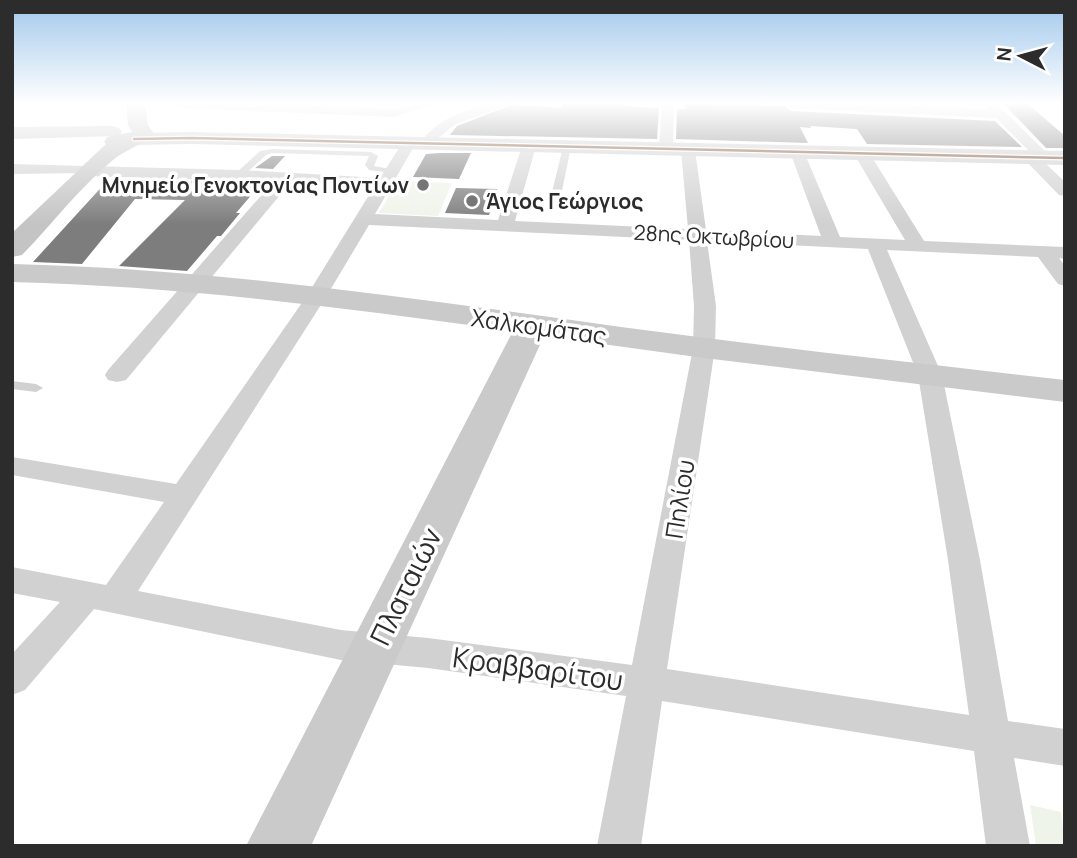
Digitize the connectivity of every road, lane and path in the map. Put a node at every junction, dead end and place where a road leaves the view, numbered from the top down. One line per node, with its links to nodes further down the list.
1 (113, 144): 16 (main road)
2 (299, 144): 10 (street)
3 (409, 144): 10 (street)
4 (418, 144): 17 (street)
5 (457, 144): 8 (street)
6 (676, 144): 11 (street, Πηλίου)
7 (1032, 144): 14 (street)
8 (529, 146): 9 (street); 23 (street)
9 (568, 146): 11 (street); 21 (lane)
10 (369, 148): 17 (lane); 18 (lane)
11 (677, 150): 12 (street); 25 (street, Πηλίου)
12 (797, 152): 13 (street); 26 (street)
13 (862, 154): 14 (street); 28 (street)
14 (1047, 158): 20 (street)
15 (12, 169): 16 (street)
16 (83, 171): 18 (street); 24 (main road); 29 (main road)
17 (384, 174): 19 (street); 22 (street)
18 (239, 175): 19 (street)
19 (286, 177): 34 (street)
20 (1065, 191)
21 (555, 200)
22 (363, 219): 23 (street, 28ης Οκτωβρίου); 35 (street)
23 (505, 226): 25 (street, 28ης Οκτωβρίου)
24 (12, 231)
25 (699, 236): 26 (street, 28ης Οκτωβρίου); 37 (street, Πηλίου)
26 (833, 242): 27 (street, 28ης Οκτωβρίου)
27 (875, 244): 28 (street, 28ης Οκτωβρίου); 38 (street)
28 (918, 246): 30 (street, 28ης Οκτωβρίου)
29 (12, 249)
30 (1044, 252): 31 (street, 28ης Οκτωβρίου); 33 (street)
31 (1065, 253)
32 (12, 273): 34 (street, Χαλκομάτας)
33 (1065, 280)
34 (194, 286): 35 (street, Χαλκομάτας); 39 (street)
35 (316, 297): 36 (street, Χαλκομάτας); 44 (street)
36 (532, 326): 37 (street, Χαλκομάτας); 47 (street, Πλαταιών)
37 (704, 348): 38 (street, Χαλκομάτας); 49 (street, Πηλίου)
38 (930, 374): 42 (street, Χαλκομάτας); 50 (street)
39 (117, 375)
40 (12, 385): 41 (lane)
41 (36, 388)
42 (1065, 391)
43 (12, 466): 44 (street)
44 (184, 495): 46 (street)
45 (12, 580): 46 (street, Κραββαρίτου)
46 (102, 597): 47 (street, Κραββαρίτου); 48 (street)
47 (374, 649): 49 (street, Κραββαρίτου); 52 (street, Πλαταιών)
48 (12, 679)
49 (649, 683): 50 (street, Κραββαρίτου); 53 (street, Πηλίου)
50 (991, 736): 51 (street, Κραββαρίτου); 54 (street)
51 (1065, 748)
52 (278, 846)
53 (619, 846)
54 (1008, 846)

